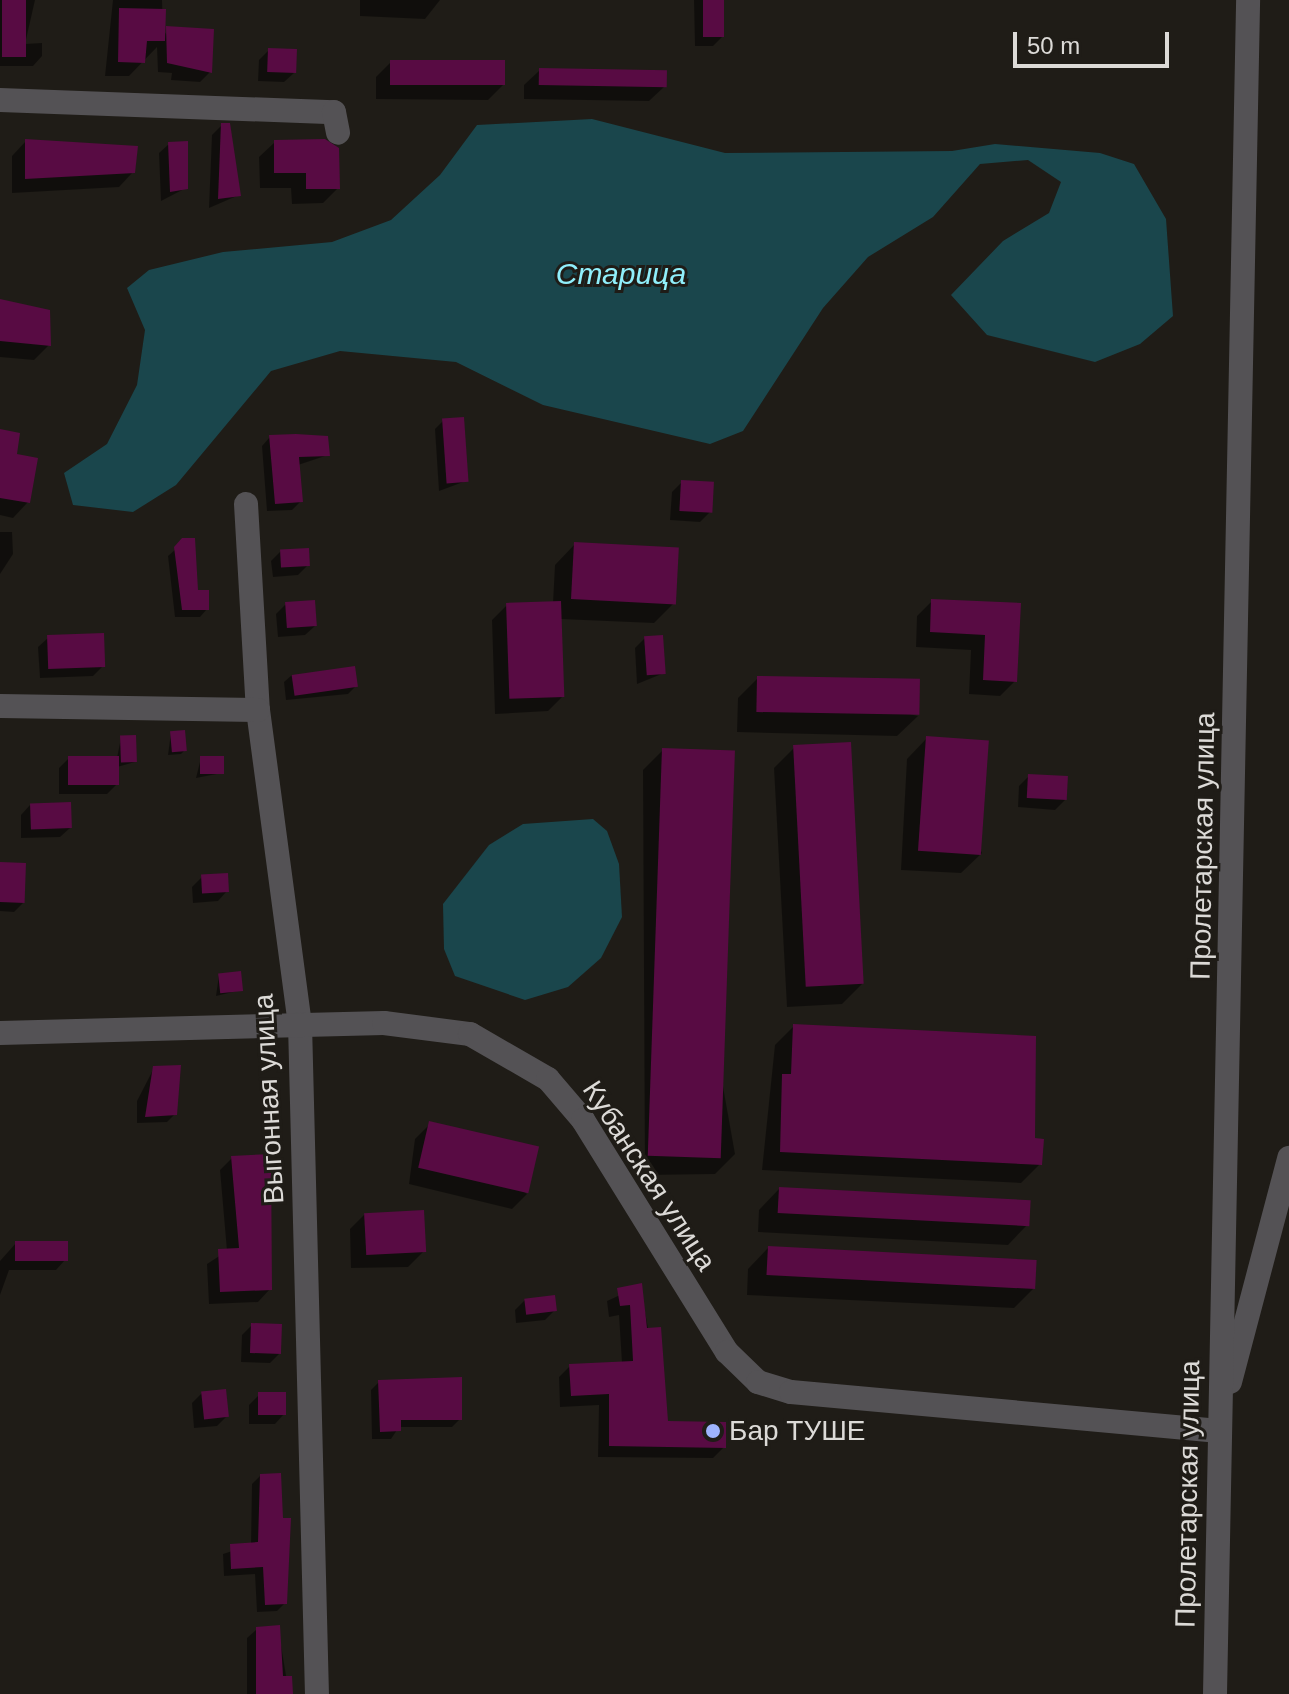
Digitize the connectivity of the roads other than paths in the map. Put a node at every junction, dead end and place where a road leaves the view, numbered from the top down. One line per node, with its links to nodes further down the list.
1 (1248, 0): 10 (street, Пролетарская улица)
2 (0, 100): 3 (street)
3 (338, 133)
4 (246, 504): 6 (street, Выгонная улица)
5 (0, 706): 6 (street)
6 (258, 710): 7 (street, Выгонная улица)
7 (300, 1024): 8 (street, Кубанская улица); 10 (street, Кубанская улица); 11 (street, Выгонная улица)
8 (0, 1033)
9 (1289, 1158): 10 (street)
10 (1219, 1431): 12 (street, Пролетарская улица)
11 (317, 1694)
12 (1215, 1694)

